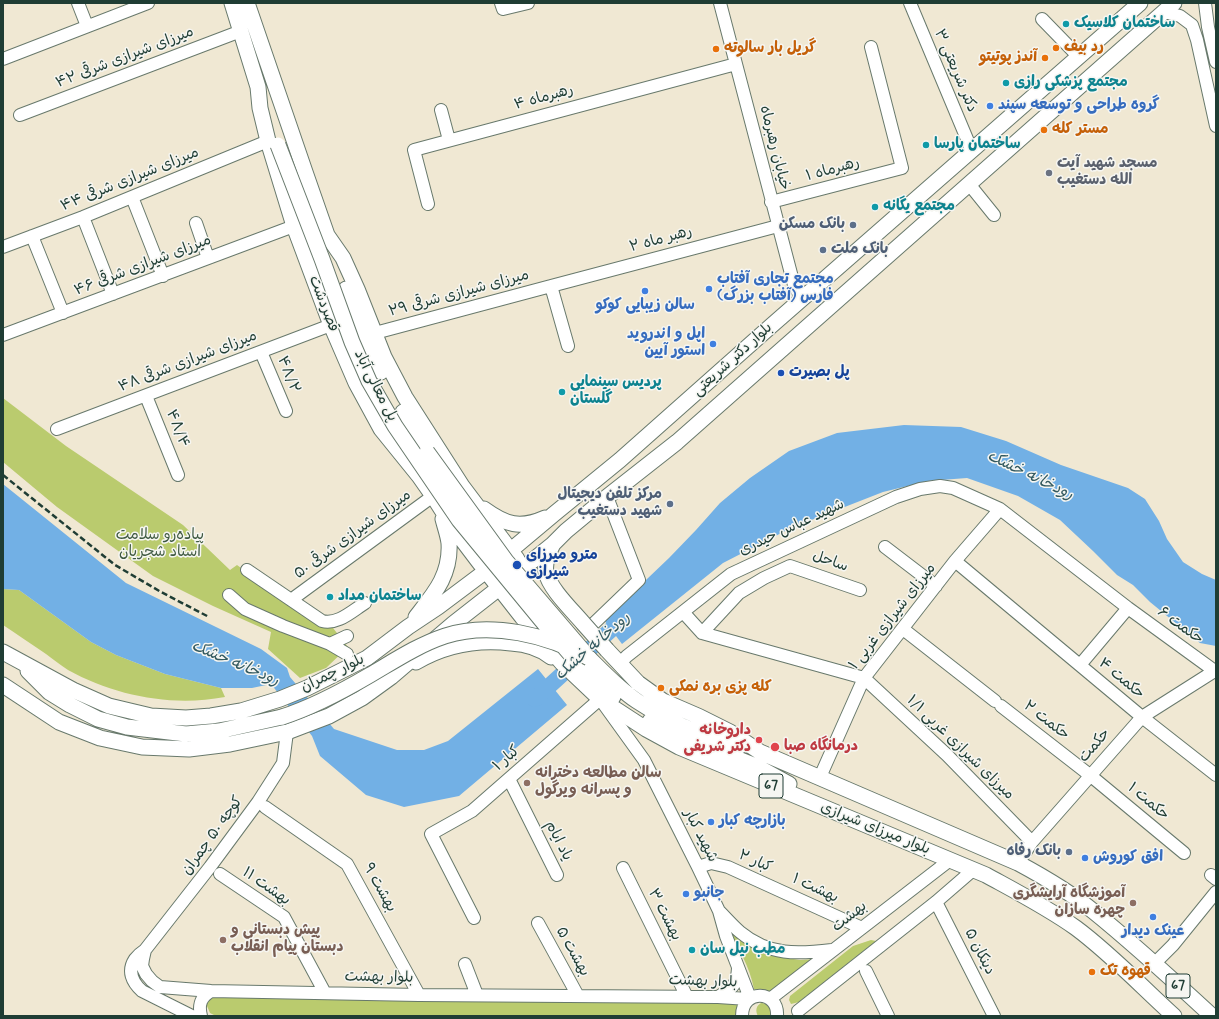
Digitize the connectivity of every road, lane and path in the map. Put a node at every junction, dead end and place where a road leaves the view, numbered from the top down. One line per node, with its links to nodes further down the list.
1 (78, 3): 13 (street)
2 (148, 3): 13 (street)
3 (232, 3): 14 (main road)
4 (247, 3): 37 (main road)
5 (528, 3): 10 (street)
6 (720, 3): 19 (street, خیابان رهبرماه)
7 (910, 3): 27 (street, ۳ دکتر شریعتی)
8 (1205, 3): 18 (street)
9 (1138, 4): 17 (main road, بلوار دکتر شریعتی)
10 (502, 6)
11 (1169, 8): 20 (main road, بلوار دکتر شریعتی); 21 (street)
12 (1042, 19): 17 (street)
13 (87, 26): 16 (street)
14 (241, 31): 23 (street, ۴۲ میرزای شیرازی شرقی); 26 (main road, پل معالی آباد)
15 (871, 46): 30 (street, ۱ رهبرماه)
16 (3, 59)
17 (1075, 60): 20 (main road); 27 (main road, بلوار دکتر شریعتی)
18 (1216, 62)
19 (736, 64): 25 (street, ۴ رهبرماه); 30 (street, خیابان رهبرماه)
20 (1085, 81): 28 (main road, بلوار دکتر شریعتی)
21 (1212, 86): 24 (street)
22 (441, 110): 25 (street)
23 (20, 115)
24 (1216, 126)
25 (449, 140): 31 (street, ۴ رهبرماه)
26 (273, 143): 29 (street, ۴۴ میرزای شیرازی شرقی); 35 (main road, قصردشت); 92 (main road, پل معالی آباد, bridge)
27 (972, 151): 44 (main road, بلوار دکتر شریعتی)
28 (969, 184): 32 (street); 55 (main road, بلوار دکتر شریعتی)
29 (132, 197): 33 (street, ۴۴ میرزای شیرازی شرقی); 41 (street)
30 (772, 202): 36 (street, خیابان رهبرماه)
31 (428, 204)
32 (994, 215)
33 (83, 217): 38 (street, ۴۴ میرزای شیرازی شرقی); 43 (street)
34 (196, 223): 40 (street)
35 (294, 226): 40 (street, ۴۶ میرزای شیرازی شرقی); 46 (main road, قصردشت)
36 (778, 226): 42 (street, ۲ رهبر ماه); 44 (street, خیابان رهبرماه)
37 (327, 235): 47 (main road); 93 (main road, پل معالی آباد, bridge)
38 (32, 236): 39 (street, ۴۴ میرزای شیرازی شرقی); 45 (street)
39 (3, 247)
40 (208, 258): 41 (street, ۴۶ میرزای شیرازی شرقی)
41 (163, 276): 43 (street, ۴۶ میرزای شیرازی شرقی)
42 (551, 286): 47 (street, ۲۹ میرزای شیرازی شرقی); 49 (street)
43 (113, 294): 45 (street, ۴۶ میرزای شیرازی شرقی)
44 (802, 299): 52 (main road, بلوار دکتر شریعتی)
45 (63, 313): 48 (street, ۴۶ میرزای شیرازی شرقی)
46 (330, 325): 50 (street, ۴۸ میرزای شیرازی شرقی); 60 (main road, قصردشت)
47 (375, 333): 61 (main road)
48 (3, 336)
49 (568, 346)
50 (261, 352): 51 (street, ۴۸ میرزای شیرازی شرقی); 53 (street, ۴۸/۲)
51 (146, 396): 56 (street, ۴۸ میرزای شیرازی شرقی); 58 (street, ۴۸/۴)
52 (681, 406): 54 (main road, بلوار دکتر شریعتی); 55 (main road)
53 (286, 411)
54 (662, 423): 57 (main road); 63 (main road, بلوار دکتر شریعتی)
55 (695, 426): 57 (main road, بلوار دکتر شریعتی)
56 (57, 429)
57 (677, 442): 59 (main road, بلوار دکتر شریعتی)
58 (178, 475)
59 (607, 497): 65 (main road, بلوار دکتر شریعتی); 84 (street)
60 (437, 501): 64 (main road); 71 (main road, قصردشت); 77 (street, ۵۰ میرزای شیرازی شرقی); 85 (main road)
61 (474, 501): 63 (main road); 64 (main road)
62 (1000, 509): 68 (street, ۱ میرزای شیرازی غربی); 80 (street, شهید عباس حیدری); 81 (street, شهید عباس حیدری)
63 (554, 514): 67 (main road, بلوار دکتر شریعتی)
64 (494, 530): 67 (main road)
65 (553, 544): 69 (main road, بلوار دکتر شریعتی); 74 (main road, بلوار میرزای شیرازی)
66 (885, 547): 72 (street)
67 (511, 551): 69 (main road); 71 (main road, بلوار دکتر شریعتی)
68 (956, 561): 72 (street, ۱ میرزای شیرازی غربی); 95 (street, ۴ حکمت)
69 (524, 568): 73 (main road, بلوار چمران)
70 (247, 570): 77 (street)
71 (486, 572): 73 (main road, قصردشت); 79 (main road, بلوار چمران)
72 (936, 586): 86 (street, ۱ میرزای شیرازی غربی)
73 (499, 588): 82 (main road, قصردشت); 83 (main road, بلوار چمران)
74 (555, 590): 82 (main road); 84 (main road, بلوار میرزای شیرازی)
75 (860, 590): 87 (street, ساحل)
76 (229, 595): 89 (street)
77 (291, 600): 78 (street)
78 (365, 602)
79 (438, 607): 83 (main road); 85 (main road, بلوار چمران)
80 (1128, 608): 95 (street); 96 (street, ۶ حکمت)
81 (683, 612): 87 (street); 94 (street, شهید عباس حیدری)
82 (522, 617): 92 (main road, قصردشت)
83 (453, 624): 97 (main road, بلوار چمران)
84 (585, 626): 94 (main road, بلوار میرزای شیرازی, bridge)
85 (408, 627): 90 (main road, بلوار چمران)
86 (903, 629): 98 (street, ۱ میرزای شیرازی غربی); 105 (street, ۲ حکمت)
87 (702, 633): 98 (street)
88 (347, 636): 89 (street)
89 (330, 644): 91 (street)
90 (8, 654): 93 (main road, bridge)
91 (347, 654)
92 (561, 658): 97 (main road, بلوار چمران); 100 (main road, بلوار میرزای شیرازی / 67); 109 (main road)
93 (589, 658): 103 (main road)
94 (619, 664): 103 (main road, بلوار میرزای شیرازی / 67)
95 (1080, 665): 101 (street, ۴ حکمت)
96 (1215, 671): 101 (street, حکمت)
97 (390, 677): 102 (main road, بلوار چمران)
98 (864, 678): 106 (street, ۱ میرزای شیرازی غربی); 110 (street, ۱/۱ میرزای شیرازی غربی)
99 (3, 685): 102 (main road, بلوار چمران)
100 (600, 699): 107 (street, ۱ کبار); 109 (main road, بلوار میرزای شیرازی / 67); 114 (street, شهید کبار)
101 (1142, 717): 104 (street, ۴ حکمت); 105 (street, حکمت)
102 (294, 730): 126 (street, کوچه ۵۰ چمران)
103 (760, 752): 106 (main road, بلوار میرزای شیرازی / 67)
104 (1216, 775)
105 (1091, 776): 110 (street, حکمت); 111 (street, ۱ حکمت)
106 (820, 777): 113 (main road, بلوار میرزای شیرازی / 67)
107 (508, 779): 118 (street, یاد ایام); 123 (street, ۱ کبار)
108 (266, 807): 134 (street, ۹ بهشت)
109 (868, 826): 112 (main road, بلوار میرزای شیرازی / 67)
110 (1032, 842): 113 (street, حکمت)
111 (1184, 853)
112 (950, 860): 116 (main road, بلوار میرزای شیرازی / 67); 125 (street, بهشت)
113 (1018, 863): 129 (main road, بلوار میرزای شیرازی / 67)
114 (698, 867): 119 (street, ۲ کبار); 122 (street, شهید کبار)
115 (623, 868): 137 (street, ۳ بهشت)
116 (973, 870): 121 (street); 148 (main road, بلوار میرزای شیرازی / 67)
117 (220, 874): 133 (street, ۱۱ بهشت)
118 (557, 875)
119 (776, 888): 125 (street, ۱ بهشت)
120 (1215, 895): 129 (street)
121 (936, 902): 141 (street); 147 (street, ۵ دینکان)
122 (719, 911): 127 (street); 130 (street, شهید کبار)
123 (474, 918)
124 (538, 923): 136 (street, ۵ بهشت)
125 (862, 928): 127 (street, بهشت)
126 (145, 950): 132 (street, بلوار بهشت); 142 (street)
127 (834, 950): 140 (street, بهشت)
128 (466, 964): 135 (street)
129 (1154, 964): 149 (main road, بلوار میرزای شیرازی / 67)
130 (738, 967): 138 (street); 139 (street, شهید کبار)
131 (866, 971): 146 (street)
132 (212, 991): 133 (street, بلوار بهشت); 143 (street)
133 (325, 993): 134 (street, بلوار بهشت)
134 (419, 995): 135 (street, بلوار بهشت)
135 (476, 995): 136 (street, بلوار بهشت)
136 (578, 996): 137 (street, بلوار بهشت)
137 (687, 997): 138 (street, بلوار بهشت)
138 (718, 997): 139 (street, بلوار بهشت)
139 (749, 999): 140 (street, بلوار بهشت); 144 (street)
140 (770, 999): 145 (street)
141 (798, 1011)
142 (192, 1016)
143 (201, 1016)
144 (742, 1016)
145 (777, 1016)
146 (888, 1016)
147 (994, 1016)
148 (1174, 1016)
149 (1212, 1016)

